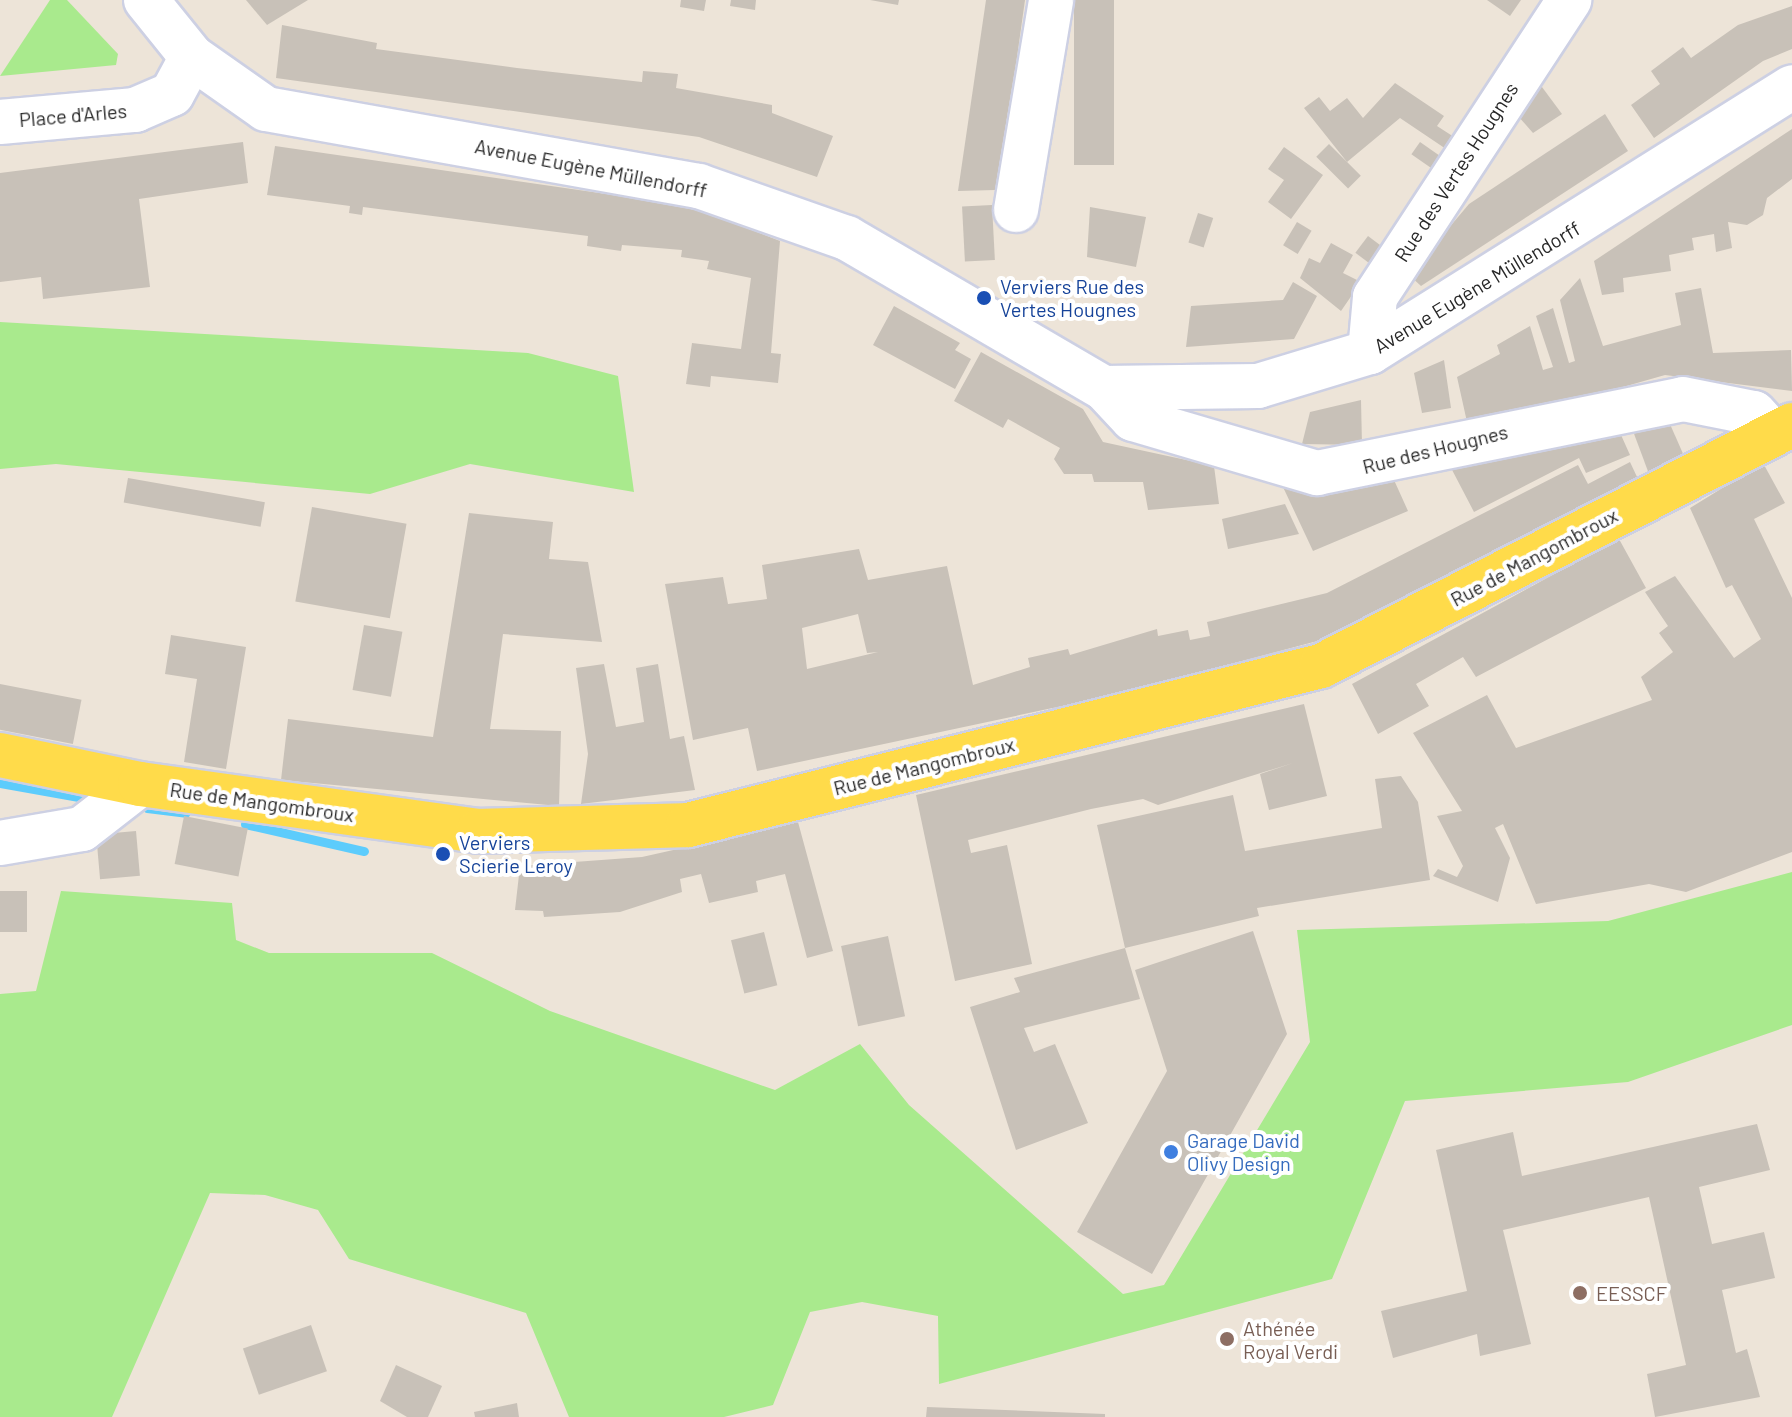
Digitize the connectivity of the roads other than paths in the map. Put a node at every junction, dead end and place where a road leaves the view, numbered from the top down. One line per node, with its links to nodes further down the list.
1 (1051, 0): 7 (street)
2 (1569, 0): 8 (street, Rue des Vertes Hougnes)
3 (150, 1): 4 (street)
4 (192, 57): 6 (street, Place d'Arles); 9 (street, Avenue Eugène Müllendorff)
5 (1792, 87): 8 (street, Avenue Eugène Müllendorff)
6 (0, 122)
7 (1016, 210)
8 (1370, 352): 9 (street, Avenue Eugène Müllendorff)
9 (1104, 388): 10 (street, Rue des Hougnes)
10 (1782, 430): 12 (main road, Rue de Mangombroux)
11 (0, 755): 12 (main road, Rue de Mangombroux)
12 (140, 784): 13 (street)
13 (0, 843)

